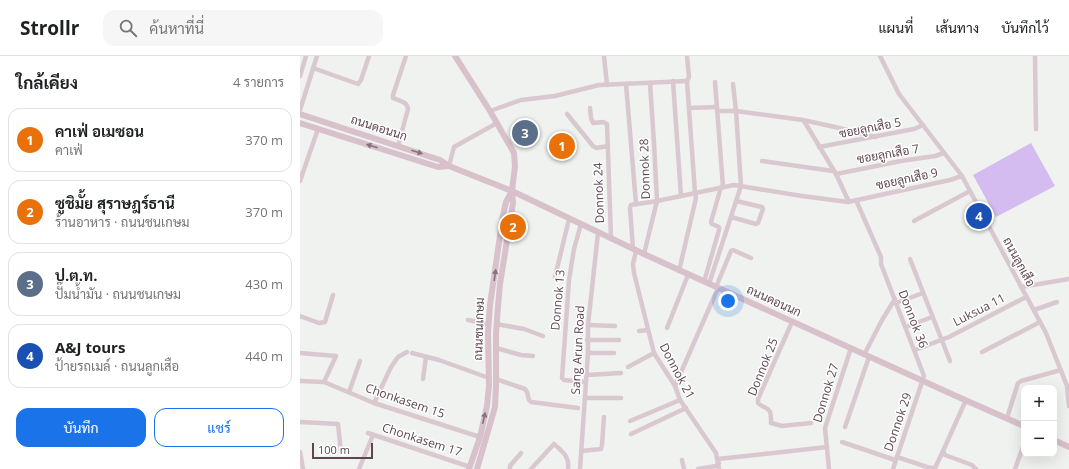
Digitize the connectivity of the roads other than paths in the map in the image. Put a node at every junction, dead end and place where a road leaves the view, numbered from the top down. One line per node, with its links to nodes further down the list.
1 (306, 56): 11 (street)
2 (317, 56): 10 (street)
3 (369, 56): 10 (street)
4 (406, 56): 34 (street)
5 (455, 56): 23 (main road, ถนนชนเกษม)
6 (604, 56): 18 (street)
7 (687, 56): 13 (street)
8 (880, 56): 30 (street, ถนนลูกเสือ)
9 (1034, 56): 32 (street)
10 (314, 68): 22 (street)
11 (301, 72)
12 (673, 81): 13 (street); 15 (street); 48 (street)
13 (687, 81): 20 (street)
14 (715, 82): 21 (street)
15 (650, 83): 16 (street); 50 (street, Donnok 28)
16 (626, 84): 18 (street); 53 (street)
17 (733, 84): 24 (street)
18 (607, 85): 23 (street)
19 (590, 108): 35 (street, Donnok 24)
20 (689, 108): 21 (street); 47 (street)
21 (717, 109): 24 (street); 44 (street)
22 (300, 110)
23 (490, 111): 29 (main road, ถนนชนเกษม)
24 (736, 111): 27 (street); 43 (street)
25 (300, 114): 34 (main road, ถนนดอนนก)
26 (567, 114): 35 (street)
27 (804, 121): 33 (street); 36 (street)
28 (300, 123): 31 (main road, ถนนดอนนก)
29 (497, 123): 39 (street); 45 (main road, ถนนชนเกษม)
30 (923, 125): 33 (street, ซอยลูกเสือ 5); 37 (street, ถนนลูกเสือ)
31 (318, 129): 39 (main road, ถนนดอนนก, one-way to 31); 42 (street)
32 (1036, 129)
33 (876, 137): 36 (street, ซอยลูกเสือ 5)
34 (398, 146): 39 (main road, ถนนดอนนก, one-way to 39)
35 (608, 146): 59 (street, Donnok 24)
36 (819, 147): 40 (street)
37 (944, 153): 40 (street, ซอยลูกเสือ 7); 41 (street, ถนนลูกเสือ)
38 (762, 161): 40 (street, ซอยลูกเสือ 7)
39 (449, 166): 45 (main road, ถนนดอนนก)
40 (835, 173): 52 (street)
41 (962, 176): 46 (street, ถนนลูกเสือ); 49 (street, ซอยลูกเสือ 9)
42 (300, 181)
43 (741, 186): 44 (street); 51 (street); 52 (street)
44 (722, 187): 47 (street); 68 (street)
45 (512, 191): 55 (main road, ถนนดอนนก); 82 (main road, ถนนชนเกษม, one-way to 45); 83 (main road, ถนนชนเกษม)
46 (970, 192): 56 (street); 70 (street, ถนนลูกเสือ)
47 (695, 193): 48 (street); 64 (street)
48 (681, 196): 50 (street)
49 (856, 200): 52 (street, ซอยลูกเสือ 9); 74 (street, Donnok 36)
50 (657, 201): 53 (street); 61 (street, Donnok 28)
51 (736, 201): 54 (street); 54 (street)
52 (848, 202)
53 (636, 204): 60 (street, Donnok 28)
54 (731, 217): 68 (street)
55 (569, 218): 57 (main road, ถนนดอนนก); 66 (street)
56 (914, 221)
57 (581, 224): 58 (main road, ถนนดอนนก); 117 (street, Donnok 13)
58 (598, 232): 59 (main road, ถนนดอนนก); 84 (street, Sang Arun Road)
59 (611, 238): 60 (main road, ถนนดอนนก)
60 (635, 250): 61 (main road, ถนนดอนนก); 89 (street, Donnok 21)
61 (644, 254): 64 (main road, ถนนดอนนก)
62 (751, 258): 69 (street)
63 (910, 259): 71 (street)
64 (679, 271): 65 (main road, ถนนดอนนก)
65 (688, 275): 68 (main road, ถนนดอนนก); 87 (street)
66 (555, 277)
67 (1069, 279): 70 (street)
68 (707, 283): 69 (main road, ถนนดอนนก)
69 (717, 287): 80 (main road, ถนนดอนนก); 118 (street)
70 (1021, 287): 73 (street, ถนนลูกเสือ)
71 (923, 293): 74 (street); 78 (street)
72 (333, 295): 77 (street)
73 (1026, 297): 76 (street, ถนนลูกเสือ); 93 (street, Luksua 11)
74 (896, 301): 86 (street, Donnok 36); 103 (street)
75 (1057, 302): 76 (street)
76 (1034, 310): 81 (street, ถนนลูกเสือ)
77 (300, 316)
78 (932, 317): 86 (street); 93 (street)
79 (468, 320): 82 (street)
80 (792, 322): 95 (main road, ถนนดอนนก); 132 (street, Donnok 25)
81 (1040, 322): 97 (street); 108 (street, ถนนลูกเสือ)
82 (489, 324): 111 (main road, ถนนชนเกษม)
83 (496, 324): 90 (street); 94 (main road, ถนนชนเกษม)
84 (588, 325): 85 (street); 91 (street, Sang Arun Road)
85 (615, 326)
86 (906, 327): 96 (street, Donnok 36)
87 (667, 328)
88 (639, 330): 89 (street)
89 (648, 330): 101 (street, Donnok 21)
90 (543, 336)
91 (588, 340): 92 (street); 99 (street, Sang Arun Road)
92 (619, 340)
93 (941, 340): 96 (street, Luksua 11); 106 (street)
94 (496, 348): 102 (street); 113 (main road, ถนนชนเกษม)
95 (851, 348): 103 (main road, ถนนดอนนก); 139 (street, Donnok 27)
96 (915, 350): 115 (street, Donnok 36)
97 (982, 352)
98 (300, 353): 116 (street)
99 (588, 353): 100 (street); 110 (street, Sang Arun Road)
100 (614, 353)
101 (654, 353): 107 (street); 118 (street, Donnok 21)
102 (533, 356)
103 (867, 356): 115 (main road, ถนนดอนนก); 134 (street)
104 (426, 357): 111 (street); 112 (street); 124 (street)
105 (360, 361): 119 (street)
106 (950, 361)
107 (628, 367)
108 (1061, 370): 125 (street, ถนนลูกเสือ); 129 (street)
109 (621, 373): 110 (street)
110 (587, 375): 117 (street, Sang Arun Road)
111 (488, 378): 136 (main road, ถนนชนเกษม, one-way to 111)
112 (422, 379)
113 (496, 379): 126 (street); 153 (main road, ถนนชนเกษม)
114 (300, 381): 116 (street, Chonkasem 15)
115 (922, 381): 123 (main road, ถนนดอนนก); 147 (street, Donnok 29)
116 (324, 382): 119 (street, Chonkasem 15)
117 (586, 382): 120 (street, Sang Arun Road)
118 (675, 386): 122 (street, Donnok 21)
119 (349, 392): 124 (street, Chonkasem 15)
120 (585, 398): 121 (street); 141 (street, Sang Arun Road)
121 (621, 398)
122 (680, 400): 127 (street, Donnok 21); 130 (street)
123 (966, 400): 129 (main road, ถนนดอนนก); 144 (street)
124 (374, 403): 136 (street, Chonkasem 15)
125 (1069, 406)
126 (578, 408)
127 (686, 408): 135 (street); 149 (street, Donnok 21)
128 (604, 417): 141 (street)
129 (1007, 418): 133 (main road, ถนนดอนนก)
130 (630, 421)
131 (300, 422): 143 (street)
132 (811, 423)
133 (1021, 425)
134 (845, 427)
135 (631, 434)
136 (480, 437): 150 (main road, ถนนชนเกษม)
137 (1057, 441): 140 (main road)
138 (842, 442): 147 (street)
139 (827, 447): 149 (street); 161 (street, Donnok 27)
140 (1069, 447)
141 (581, 451): 157 (street, Sang Arun Road)
142 (300, 452): 151 (street)
143 (341, 452)
144 (943, 452): 163 (street); 164 (street)
145 (1021, 452): 165 (street)
146 (521, 453): 154 (street)
147 (896, 459): 162 (street, Donnok 29); 163 (street)
148 (682, 460): 158 (street)
149 (718, 461): 159 (street); 160 (street, Donnok 21)
150 (470, 468): 152 (street, Chonkasem 17)
151 (303, 469)
152 (359, 469)
153 (477, 469)
154 (510, 469)
155 (531, 469): 156 (street)
156 (568, 469)
157 (580, 469)
158 (684, 469)
159 (698, 469)
160 (720, 469)
161 (829, 469)
162 (892, 469)
163 (930, 469)
164 (976, 469)
165 (1015, 469)

